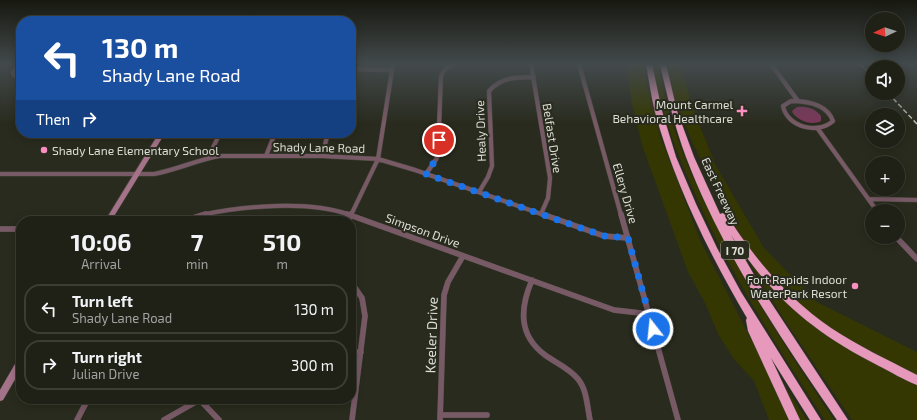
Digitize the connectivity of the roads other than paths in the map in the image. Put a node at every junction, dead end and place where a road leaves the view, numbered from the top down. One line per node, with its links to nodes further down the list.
1 (390, 84): 18 (street)
2 (441, 84): 21 (street)
3 (496, 84): 23 (street, Healy Drive)
4 (535, 84): 27 (street, Belfast Drive)
5 (585, 84): 34 (street, Ellery Drive)
6 (651, 84): 40 (highway, I 70)
7 (667, 84): 22 (highway, East Freeway / I 70)
8 (786, 84): 9 (street)
9 (798, 100): 10 (street); 10 (street)
10 (818, 129): 24 (street)
11 (159, 138): 20 (main road)
12 (218, 138): 17 (street)
13 (273, 138): 15 (street)
14 (327, 138): 16 (street)
15 (266, 156): 16 (street, Shady Lane Road); 17 (street, Shady Lane Road)
16 (322, 156): 18 (street, Shady Lane Road)
17 (208, 158): 20 (street, Shady Lane Road)
18 (378, 159): 21 (street, Shady Lane Road); 28 (street)
19 (0, 174): 20 (street, Shady Lane Road)
20 (137, 174): 29 (main road)
21 (426, 174): 23 (street, Shady Lane Road)
22 (699, 178): 45 (highway); 62 (highway, East Freeway / I 70)
23 (479, 192): 27 (street, Shady Lane Road)
24 (869, 199): 25 (street); 26 (street)
25 (917, 200)
26 (872, 204)
27 (541, 214): 34 (street, Shady Lane Road)
28 (352, 215): 30 (street, Simpson Drive)
29 (111, 216)
30 (200, 216)
31 (356, 216): 36 (street, Simpson Drive)
32 (0, 229): 33 (street)
33 (16, 230)
34 (628, 238): 41 (street, Ellery Drive)
35 (901, 244): 37 (street)
36 (463, 256): 38 (street, Simpson Drive); 53 (street, Keeler Drive)
37 (917, 258)
38 (532, 280): 41 (street, Simpson Drive); 58 (street)
39 (356, 288): 43 (street)
40 (748, 312): 60 (highway); 61 (highway, I 70)
41 (649, 314): 59 (street, Ellery Drive)
42 (356, 352): 43 (street)
43 (361, 352): 46 (street)
44 (16, 370): 47 (main road)
45 (917, 380)
46 (356, 390)
47 (0, 397)
48 (85, 404): 54 (street)
49 (191, 404): 55 (street)
50 (203, 404): 56 (street)
51 (354, 404): 57 (street)
52 (487, 415): 53 (street)
53 (440, 418)
54 (77, 420)
55 (164, 420)
56 (219, 420)
57 (352, 420)
58 (590, 420)
59 (678, 420)
60 (795, 420)
61 (816, 420)
62 (843, 420)

